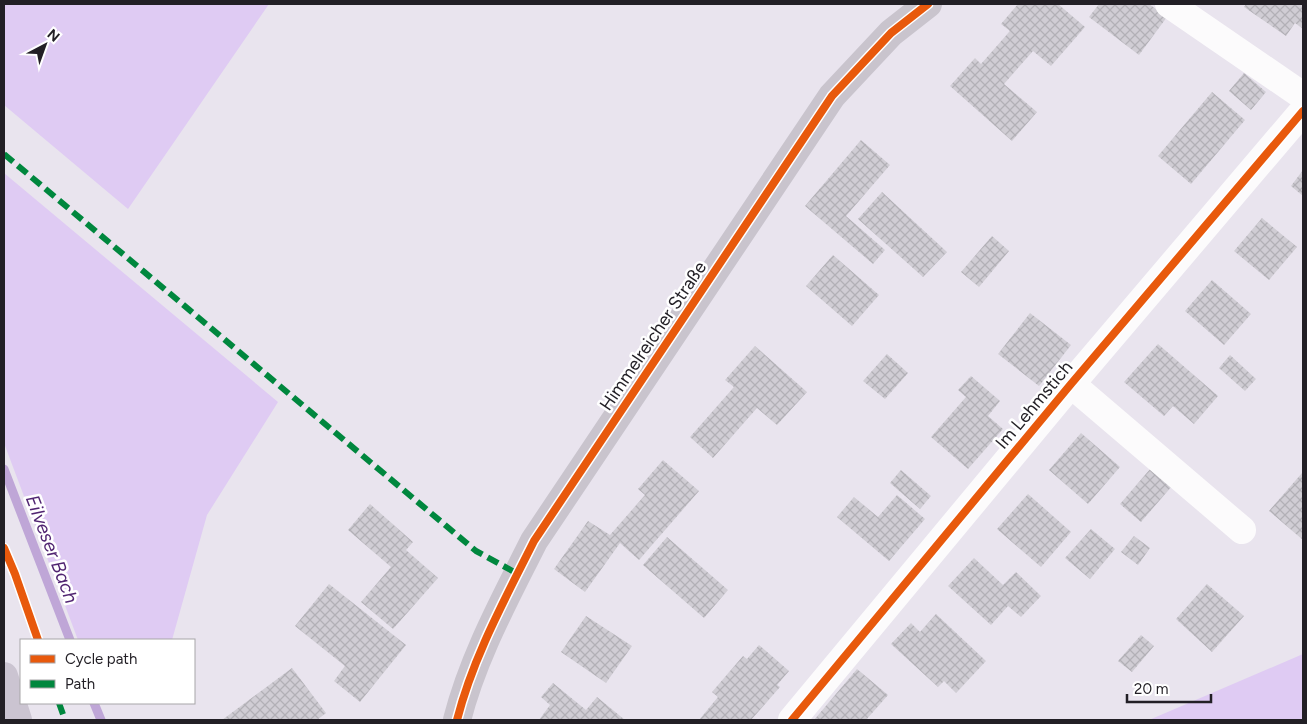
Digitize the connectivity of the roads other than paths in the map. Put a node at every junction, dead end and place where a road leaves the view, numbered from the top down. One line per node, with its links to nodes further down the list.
1 (928, 4): 9 (main road, Himmelreicher Straße)
2 (1169, 4): 3 (street)
3 (1303, 96)
4 (1303, 111): 5 (street, Im Lehmstich)
5 (1070, 384): 6 (street, Im Lehmstich); 10 (street, Im Lehmstich)
6 (1242, 530)
7 (4, 676): 8 (highway)
8 (18, 720)
9 (457, 720)
10 (792, 720)

